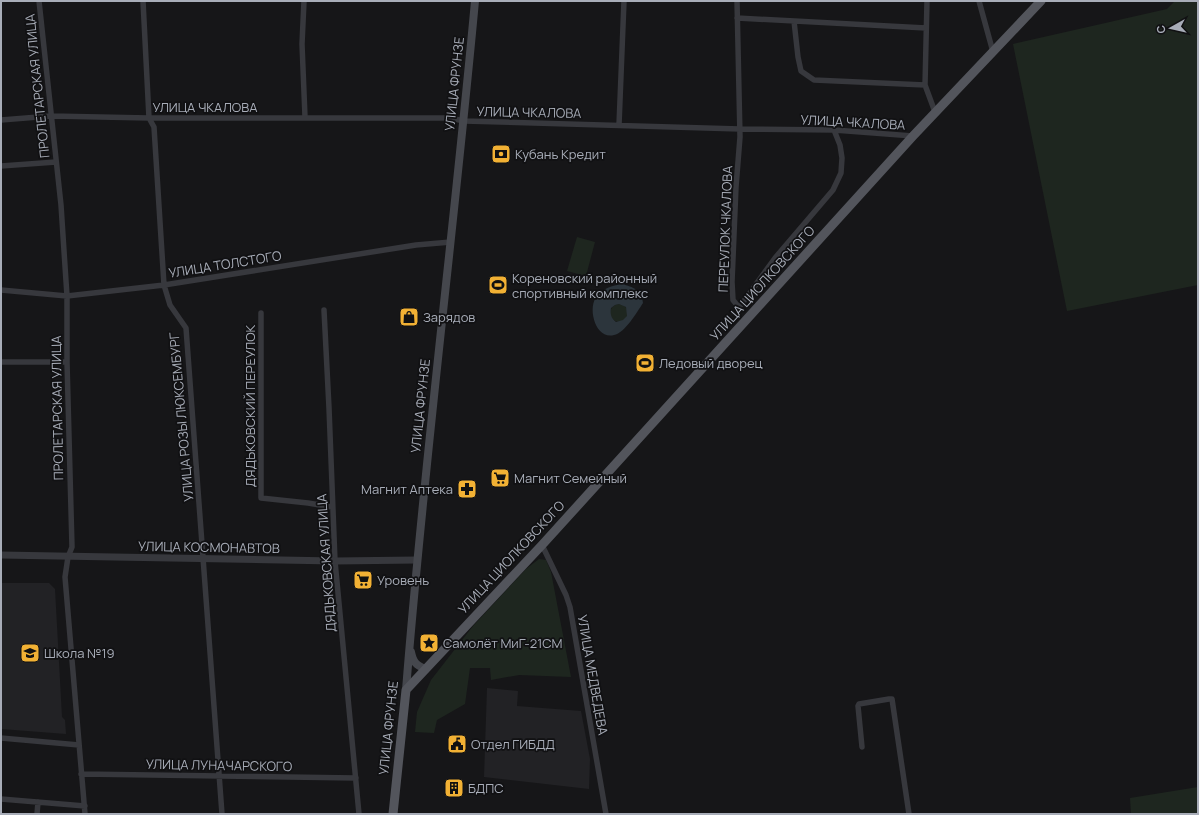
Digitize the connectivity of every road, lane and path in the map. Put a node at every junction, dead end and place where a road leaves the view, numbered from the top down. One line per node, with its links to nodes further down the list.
1 (39, 1): 16 (street, ПРОЛЕТАРСКАЯ УЛИЦА)
2 (143, 1): 18 (street, УЛИЦА РОЗЫ ЛЮКСЕМБУРГ)
3 (304, 1): 17 (street)
4 (475, 1): 20 (main road, УЛИЦА ФРУНЗЕ)
5 (624, 1): 21 (street)
6 (737, 1): 10 (street)
7 (927, 1): 12 (street)
8 (979, 1): 13 (street)
9 (1041, 1): 13 (main road, УЛИЦА ЦИОЛКОВСКОГО)
10 (737, 18): 11 (street); 22 (street)
11 (794, 21): 12 (street); 14 (street)
12 (926, 28): 14 (street)
13 (993, 52): 15 (main road, УЛИЦА ЦИОЛКОВСКОГО)
14 (925, 86): 15 (street)
15 (935, 112): 24 (main road, УЛИЦА ЦИОЛКОВСКОГО)
16 (51, 116): 18 (street, УЛИЦА ЧКАЛОВА); 19 (street, УЛИЦА ЧКАЛОВА); 25 (street, ПРОЛЕТАРСКАЯ УЛИЦА)
17 (305, 117): 18 (street, УЛИЦА ЧКАЛОВА); 20 (street, УЛИЦА ЧКАЛОВА)
18 (149, 118): 28 (street, УЛИЦА РОЗЫ ЛЮКСЕМБУРГ)
19 (1, 120)
20 (464, 121): 21 (street, УЛИЦА ЧКАЛОВА); 27 (main road, УЛИЦА ФРУНЗЕ)
21 (619, 125): 22 (street, УЛИЦА ЧКАЛОВА)
22 (740, 129): 23 (street, УЛИЦА ЧКАЛОВА); 23 (street, ПЕРЕУЛОК ЧКАЛОВА)
23 (834, 130): 24 (street, УЛИЦА ЧКАЛОВА)
24 (913, 136): 36 (main road, УЛИЦА ЦИОЛКОВСКОГО)
25 (56, 162): 26 (street); 30 (street, ПРОЛЕТАРСКАЯ УЛИЦА)
26 (1, 166)
27 (451, 242): 28 (street, УЛИЦА ТОЛСТОГО); 40 (main road, УЛИЦА ФРУНЗЕ)
28 (164, 285): 30 (street, УЛИЦА ТОЛСТОГО); 39 (street, УЛИЦА РОЗЫ ЛЮКСЕМБУРГ)
29 (1, 290): 30 (street, УЛИЦА ТОЛСТОГО)
30 (67, 296): 34 (street, ПРОЛЕТАРСКАЯ УЛИЦА)
31 (324, 310): 35 (street, ДЯДЬКОВСКАЯ УЛИЦА)
32 (261, 313): 35 (street, ДЯДЬКОВСКИЙ ПЕРЕУЛОК)
33 (1, 362): 34 (street)
34 (67, 362): 38 (street, ПРОЛЕТАРСКАЯ УЛИЦА)
35 (332, 507): 41 (street, ДЯДЬКОВСКАЯ УЛИЦА)
36 (542, 545): 43 (main road, УЛИЦА ЦИОЛКОВСКОГО); 59 (street, УЛИЦА МЕДВЕДЕВА)
37 (1, 555): 38 (street, УЛИЦА КОСМОНАВТОВ)
38 (68, 557): 39 (street, УЛИЦА КОСМОНАВТОВ); 46 (street, ПРОЛЕТАРСКАЯ УЛИЦА)
39 (204, 559): 41 (street, УЛИЦА КОСМОНАВТОВ); 49 (street, УЛИЦА РОЗЫ ЛЮКСЕМБУРГ)
40 (417, 560): 41 (street, УЛИЦА КОСМОНАВТОВ); 42 (main road, УЛИЦА ФРУНЗЕ)
41 (335, 561): 50 (street, ДЯДЬКОВСКАЯ УЛИЦА)
42 (409, 646): 43 (main road); 44 (main road, УЛИЦА ФРУНЗЕ)
43 (425, 668): 44 (main road, УЛИЦА ЦИОЛКОВСКОГО)
44 (406, 690): 58 (main road, УЛИЦА ФРУНЗЕ)
45 (1, 738): 46 (street)
46 (79, 745): 48 (street, ПРОЛЕТАРСКАЯ УЛИЦА)
47 (862, 747): 60 (street)
48 (82, 774): 49 (street, УЛИЦА ЛУНАЧАРСКОГО); 53 (street, ПРОЛЕТАРСКАЯ УЛИЦА)
49 (221, 776): 50 (street, УЛИЦА ЛУНАЧАРСКОГО); 56 (street, УЛИЦА РОЗЫ ЛЮКСЕМБУРГ)
50 (356, 778): 57 (street, ДЯДЬКОВСКАЯ УЛИЦА)
51 (1, 799): 52 (street)
52 (38, 802): 53 (street); 54 (street)
53 (85, 806): 55 (street, ПРОЛЕТАРСКАЯ УЛИЦА)
54 (37, 814)
55 (85, 814)
56 (222, 814)
57 (359, 814)
58 (393, 814)
59 (606, 814)
60 (909, 814)

